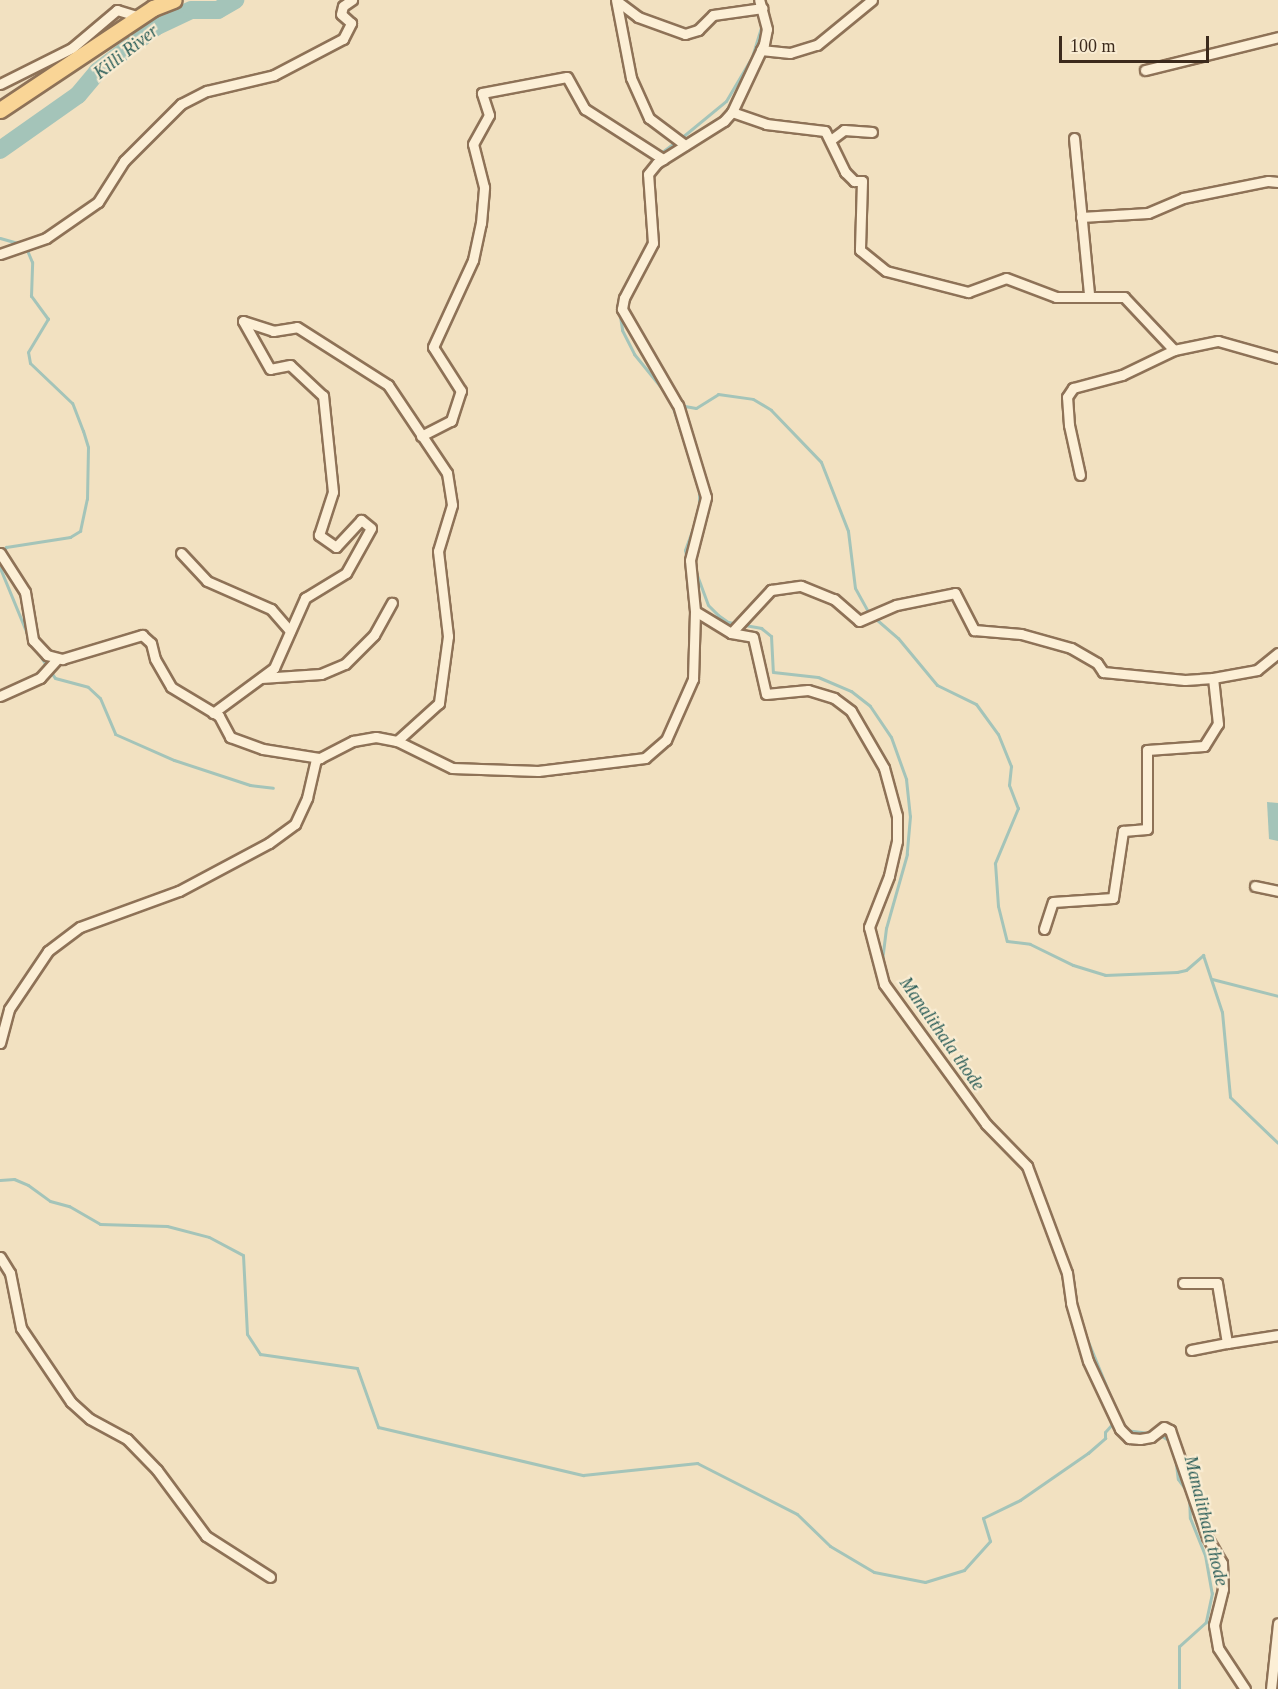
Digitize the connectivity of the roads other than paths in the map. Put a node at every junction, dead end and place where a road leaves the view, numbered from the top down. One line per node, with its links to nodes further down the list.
1 (174, 0): 6 (main road)
2 (352, 0): 20 (street)
3 (616, 0): 5 (street); 16 (street)
4 (872, 0): 8 (street)
5 (760, 6): 8 (street)
6 (140, 17): 10 (street); 11 (main road)
7 (1278, 37): 9 (street)
8 (761, 50): 12 (street)
9 (1145, 70)
10 (0, 84)
11 (0, 110)
12 (732, 112): 15 (street); 16 (street)
13 (872, 132): 15 (street)
14 (1074, 138): 19 (street)
15 (831, 139): 21 (street)
16 (685, 145): 17 (street)
17 (663, 159): 24 (street); 29 (street)
18 (1278, 182): 19 (street)
19 (1081, 216): 21 (street)
20 (0, 254)
21 (1089, 295): 22 (street)
22 (1174, 350): 23 (street); 25 (street)
23 (1278, 358)
24 (421, 436): 30 (street); 38 (street)
25 (1080, 475)
26 (0, 553): 33 (street)
27 (181, 553): 30 (street)
28 (392, 603): 34 (street)
29 (695, 611): 31 (street); 38 (street)
30 (290, 631): 34 (street)
31 (730, 633): 35 (street); 52 (street)
32 (1278, 654): 35 (street)
33 (56, 660): 36 (street); 37 (street)
34 (261, 678): 37 (street)
35 (1213, 678): 42 (street)
36 (0, 696)
37 (213, 713): 39 (street)
38 (397, 741): 39 (street)
39 (320, 758): 43 (street)
40 (1255, 886): 41 (street)
41 (1278, 891)
42 (1044, 928)
43 (0, 1043)
44 (0, 1257): 49 (street)
45 (1183, 1283): 47 (street)
46 (1278, 1335): 47 (street)
47 (1227, 1343): 48 (street)
48 (1191, 1350)
49 (270, 1577)
50 (1278, 1623): 51 (street)
51 (1276, 1670): 53 (street)
52 (1240, 1687)
53 (1271, 1689)

